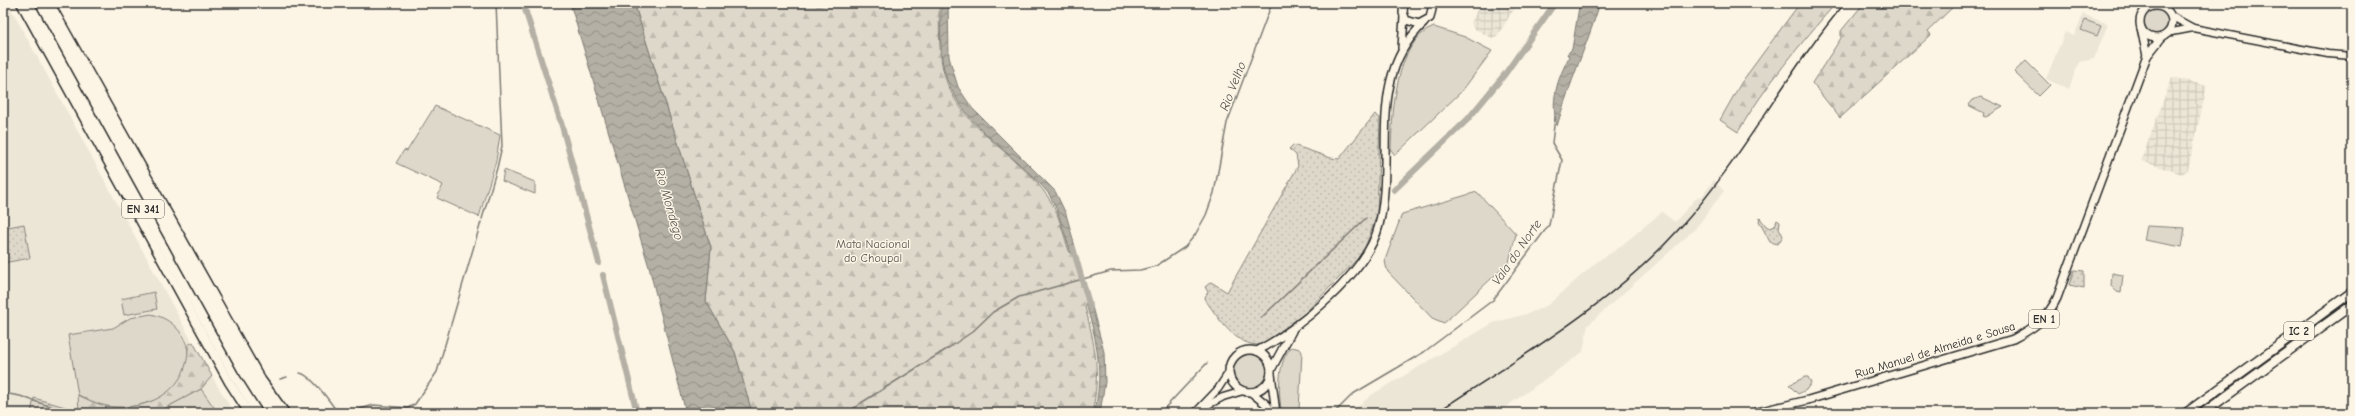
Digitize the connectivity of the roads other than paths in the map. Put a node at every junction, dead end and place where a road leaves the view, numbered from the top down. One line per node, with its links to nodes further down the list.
1 (21, 3): 25 (highway, EN 341)
2 (29, 3): 26 (highway, EN 341)
3 (1404, 3): 8 (main road)
4 (1431, 3): 9 (main road)
5 (2168, 3): 7 (main road, EN 1)
6 (2152, 5): 7 (main road); 10 (main road)
7 (2170, 14): 11 (main road); 12 (main road, EN 1)
8 (1404, 16): 9 (main road); 13 (main road)
9 (1424, 23): 13 (main road)
10 (2141, 28): 12 (main road); 14 (main road)
11 (2193, 28): 12 (main road); 15 (main road)
12 (2165, 35): 14 (main road, EN 1)
13 (1402, 48): 18 (main road)
14 (2147, 56): 29 (main road, Rua Manuel de Almeida e Sousa / EN 1)
15 (2352, 56)
16 (2352, 292): 30 (highway, IC 2)
17 (2352, 305): 31 (highway, IC 2)
18 (1294, 329): 19 (main road); 21 (main road)
19 (1257, 351): 20 (main road); 21 (main road)
20 (1229, 372): 22 (main road); 24 (main road)
21 (1271, 372): 23 (main road); 28 (main road)
22 (1243, 391): 23 (main road); 24 (main road)
23 (1251, 392): 27 (main road)
24 (1197, 411)
25 (249, 413)
26 (258, 413)
27 (1271, 413)
28 (1276, 413)
29 (1753, 413)
30 (2186, 413)
31 (2203, 413)

